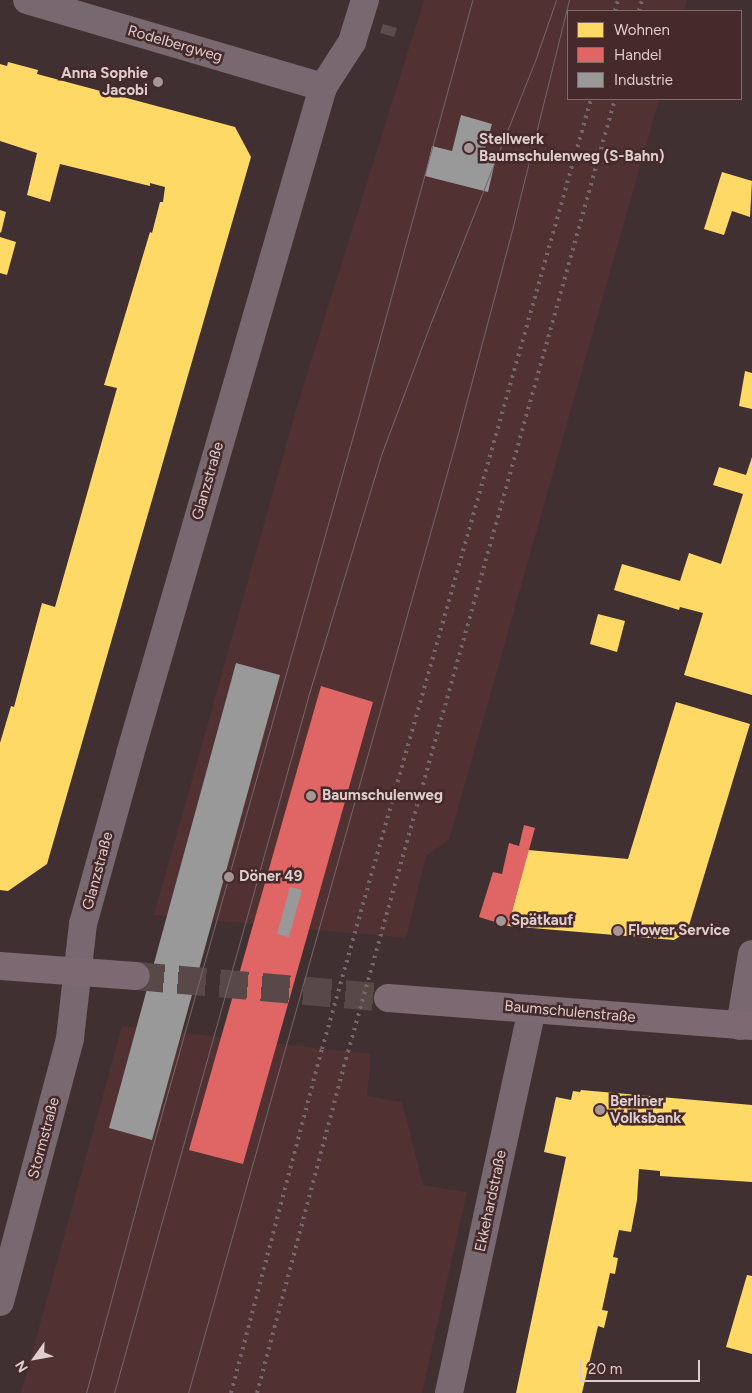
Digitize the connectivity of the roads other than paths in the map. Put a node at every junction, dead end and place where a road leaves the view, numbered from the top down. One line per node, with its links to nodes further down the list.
1 (27, 0): 3 (street, Rodelbergweg)
2 (365, 0): 3 (street, Glanzstraße)
3 (323, 87): 6 (street, Glanzstraße)
4 (752, 954): 10 (street)
5 (0, 966): 6 (main road)
6 (78, 972): 7 (main road); 11 (street, Stormstraße)
7 (136, 976)
8 (388, 998): 9 (main road, Baumschulenstraße)
9 (532, 1009): 10 (main road, Baumschulenstraße); 12 (street, Ekkehardstraße)
10 (746, 1026)
11 (0, 1302)
12 (449, 1393)

